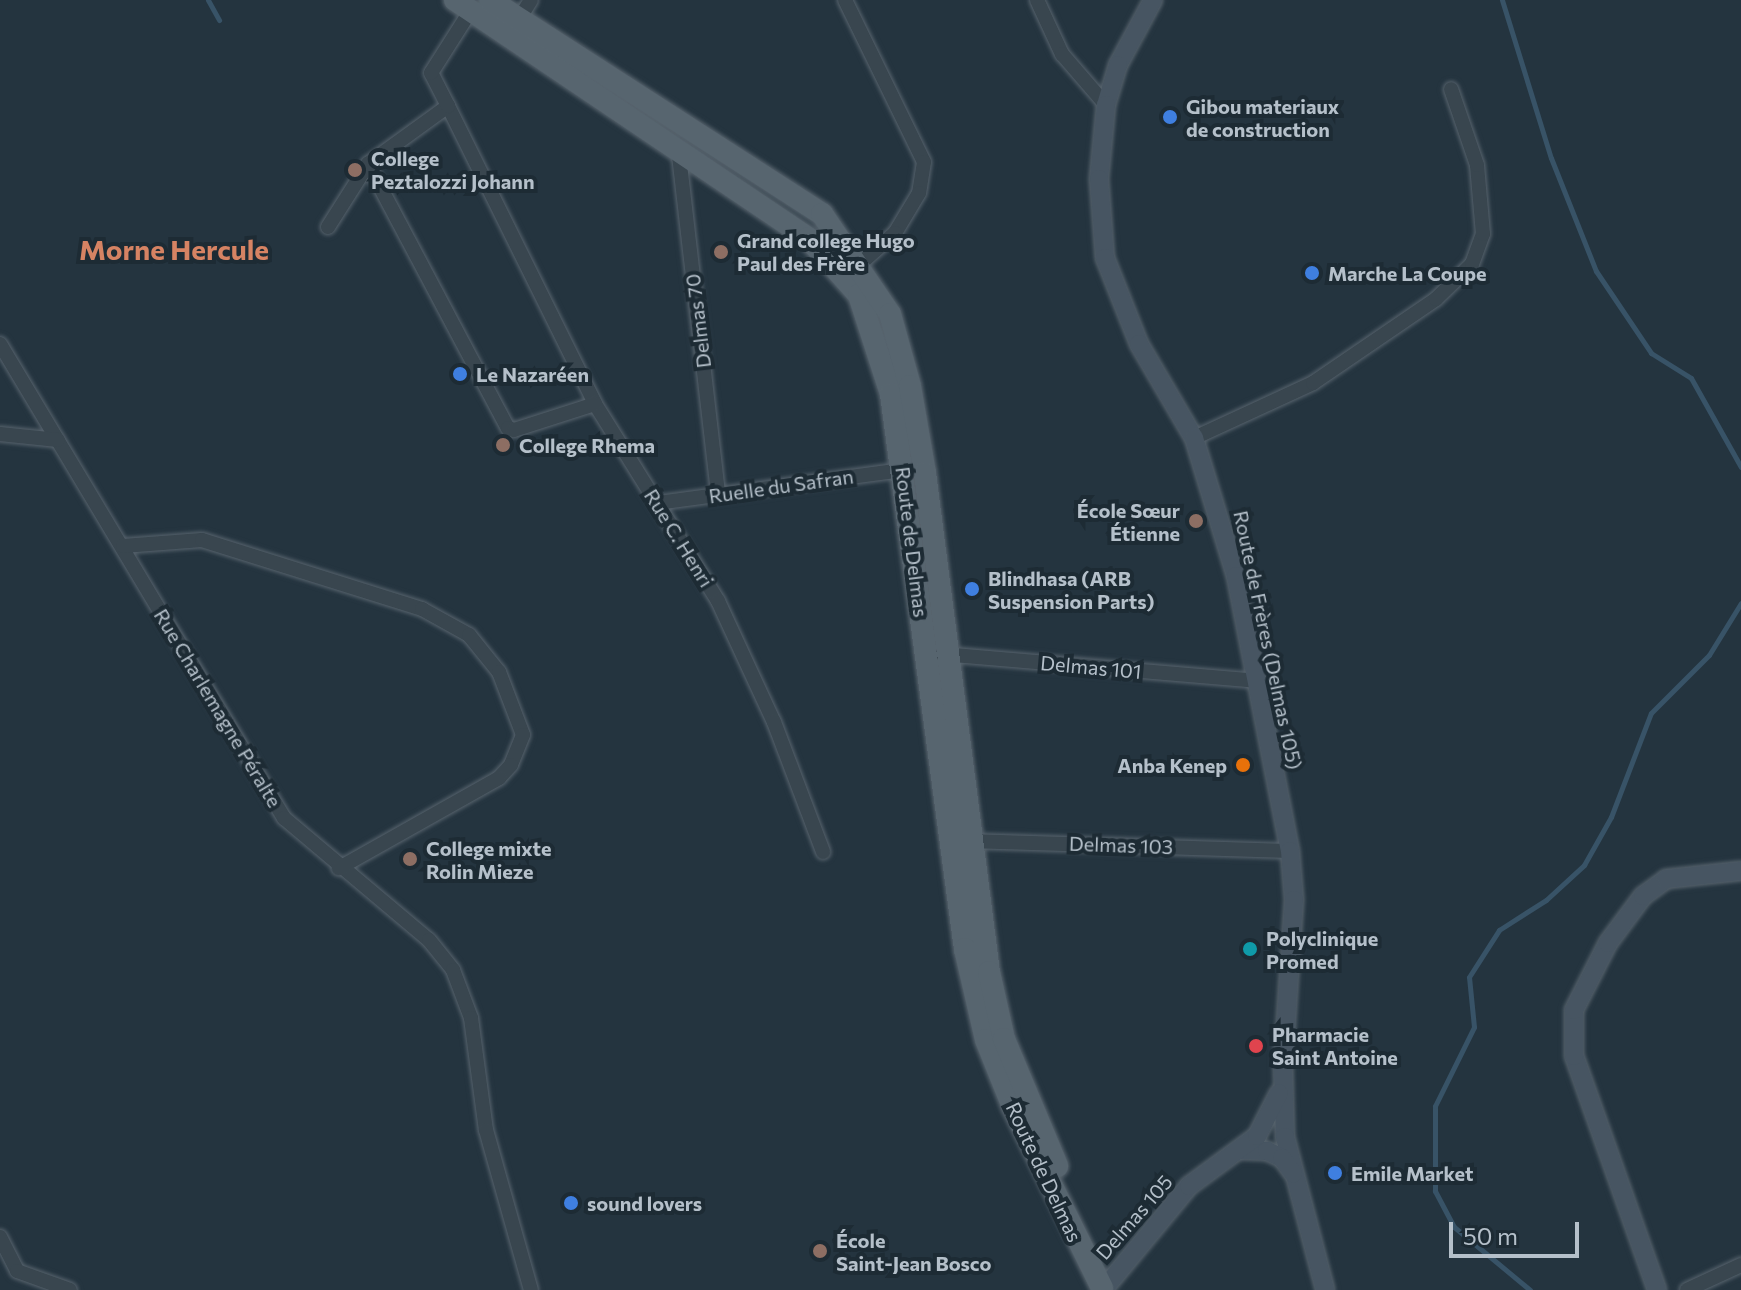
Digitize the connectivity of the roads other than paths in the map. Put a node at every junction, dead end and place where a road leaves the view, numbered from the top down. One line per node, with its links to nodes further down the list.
1 (845, 0): 12 (street)
2 (1037, 0): 7 (street)
3 (1153, 0): 7 (main road, Route de Frères (Delmas 105))
4 (472, 3): 5 (main road, Route de Delmas); 8 (street, Rue C. Henri)
5 (520, 17): 9 (main road, Route de Delmas); 12 (main road, Route de Delmas)
6 (1451, 89): 17 (street)
7 (1106, 105): 17 (main road, Route de Frères (Delmas 105))
8 (448, 106): 10 (street); 15 (street, Rue C. Henri)
9 (678, 146): 12 (main road, Route de Delmas); 20 (street, Delmas 70)
10 (368, 164): 11 (street); 15 (street)
11 (328, 227)
12 (853, 271): 19 (main road, Route de Delmas); 23 (main road, Route de Delmas)
13 (0, 344): 14 (street, Rue Charlemagne Péralte)
14 (6, 366): 18 (street, Rue Charlemagne Péralte)
15 (595, 404): 21 (street, Rue C. Henri)
16 (0, 434): 18 (street)
17 (1194, 438): 24 (main road, Route de Frères (Delmas 105))
18 (58, 440): 22 (street, Rue Charlemagne Péralte)
19 (903, 470): 20 (street, Ruelle du Safran); 23 (main road, Route de Delmas)
20 (718, 495): 21 (street, Ruelle du Safran)
21 (658, 503): 27 (street, Rue C. Henri)
22 (123, 546): 28 (street, Rue Charlemagne Péralte); 28 (street)
23 (937, 654): 24 (street, Delmas 101); 25 (main road, Route de Delmas)
24 (1255, 681): 26 (main road, Route de Frères (Delmas 105))
25 (962, 841): 26 (street, Delmas 103); 35 (main road, Route de Delmas)
26 (1290, 851): 30 (main road, Route de Frères (Delmas 105))
27 (823, 852)
28 (339, 868): 37 (street, Rue Charlemagne Péralte)
29 (1741, 871): 39 (main road)
30 (1283, 1084): 31 (main road, Delmas 105); 32 (main road, Route de Frères (Delmas 105))
31 (1241, 1150): 32 (main road); 35 (main road, Delmas 105)
32 (1297, 1178): 38 (main road, Route de Frères (Delmas 105))
33 (0, 1237): 36 (street)
34 (1741, 1265): 40 (street)
35 (1100, 1289)
36 (70, 1290)
37 (531, 1290)
38 (1325, 1290)
39 (1657, 1290)
40 (1687, 1290)

